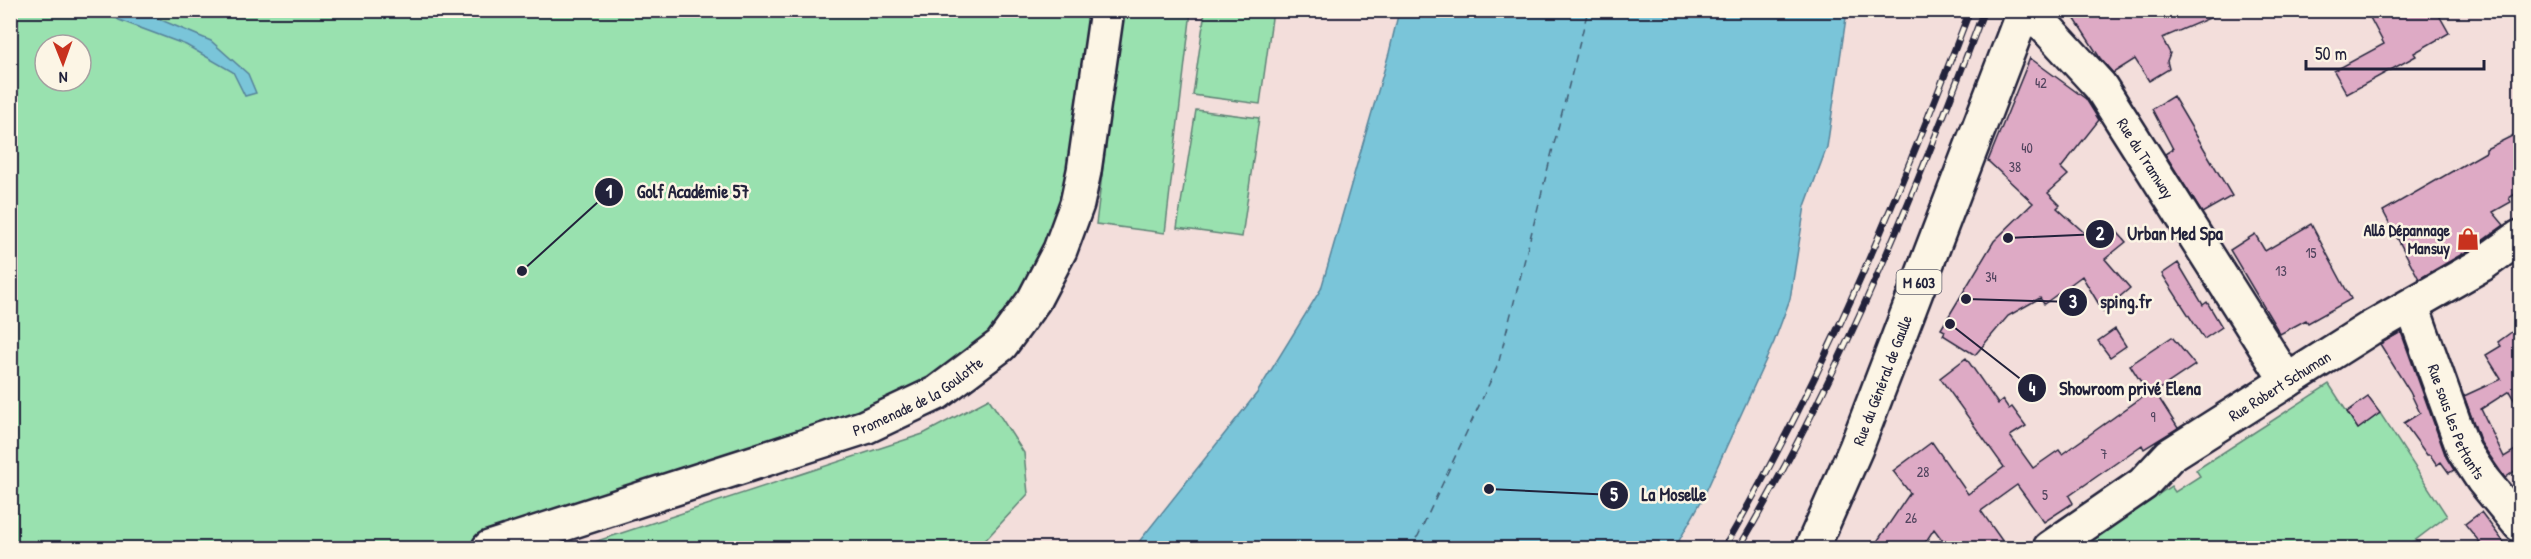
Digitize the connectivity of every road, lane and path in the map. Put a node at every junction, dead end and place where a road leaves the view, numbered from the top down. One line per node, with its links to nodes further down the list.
1 (1107, 10): 7 (street, Promenade de la Goulotte)
2 (2024, 12): 5 (street, Rue du Tramway); 8 (street, Rue du Général de Gaulle / M 603)
3 (2520, 237): 4 (street, Rue Robert Schuman)
4 (2412, 306): 5 (street, Rue Robert Schuman); 6 (street, Rue sous les Pettants)
5 (2287, 381): 9 (street, Rue Robert Schuman)
6 (2520, 525)
7 (489, 549)
8 (1812, 549)
9 (2050, 549)

